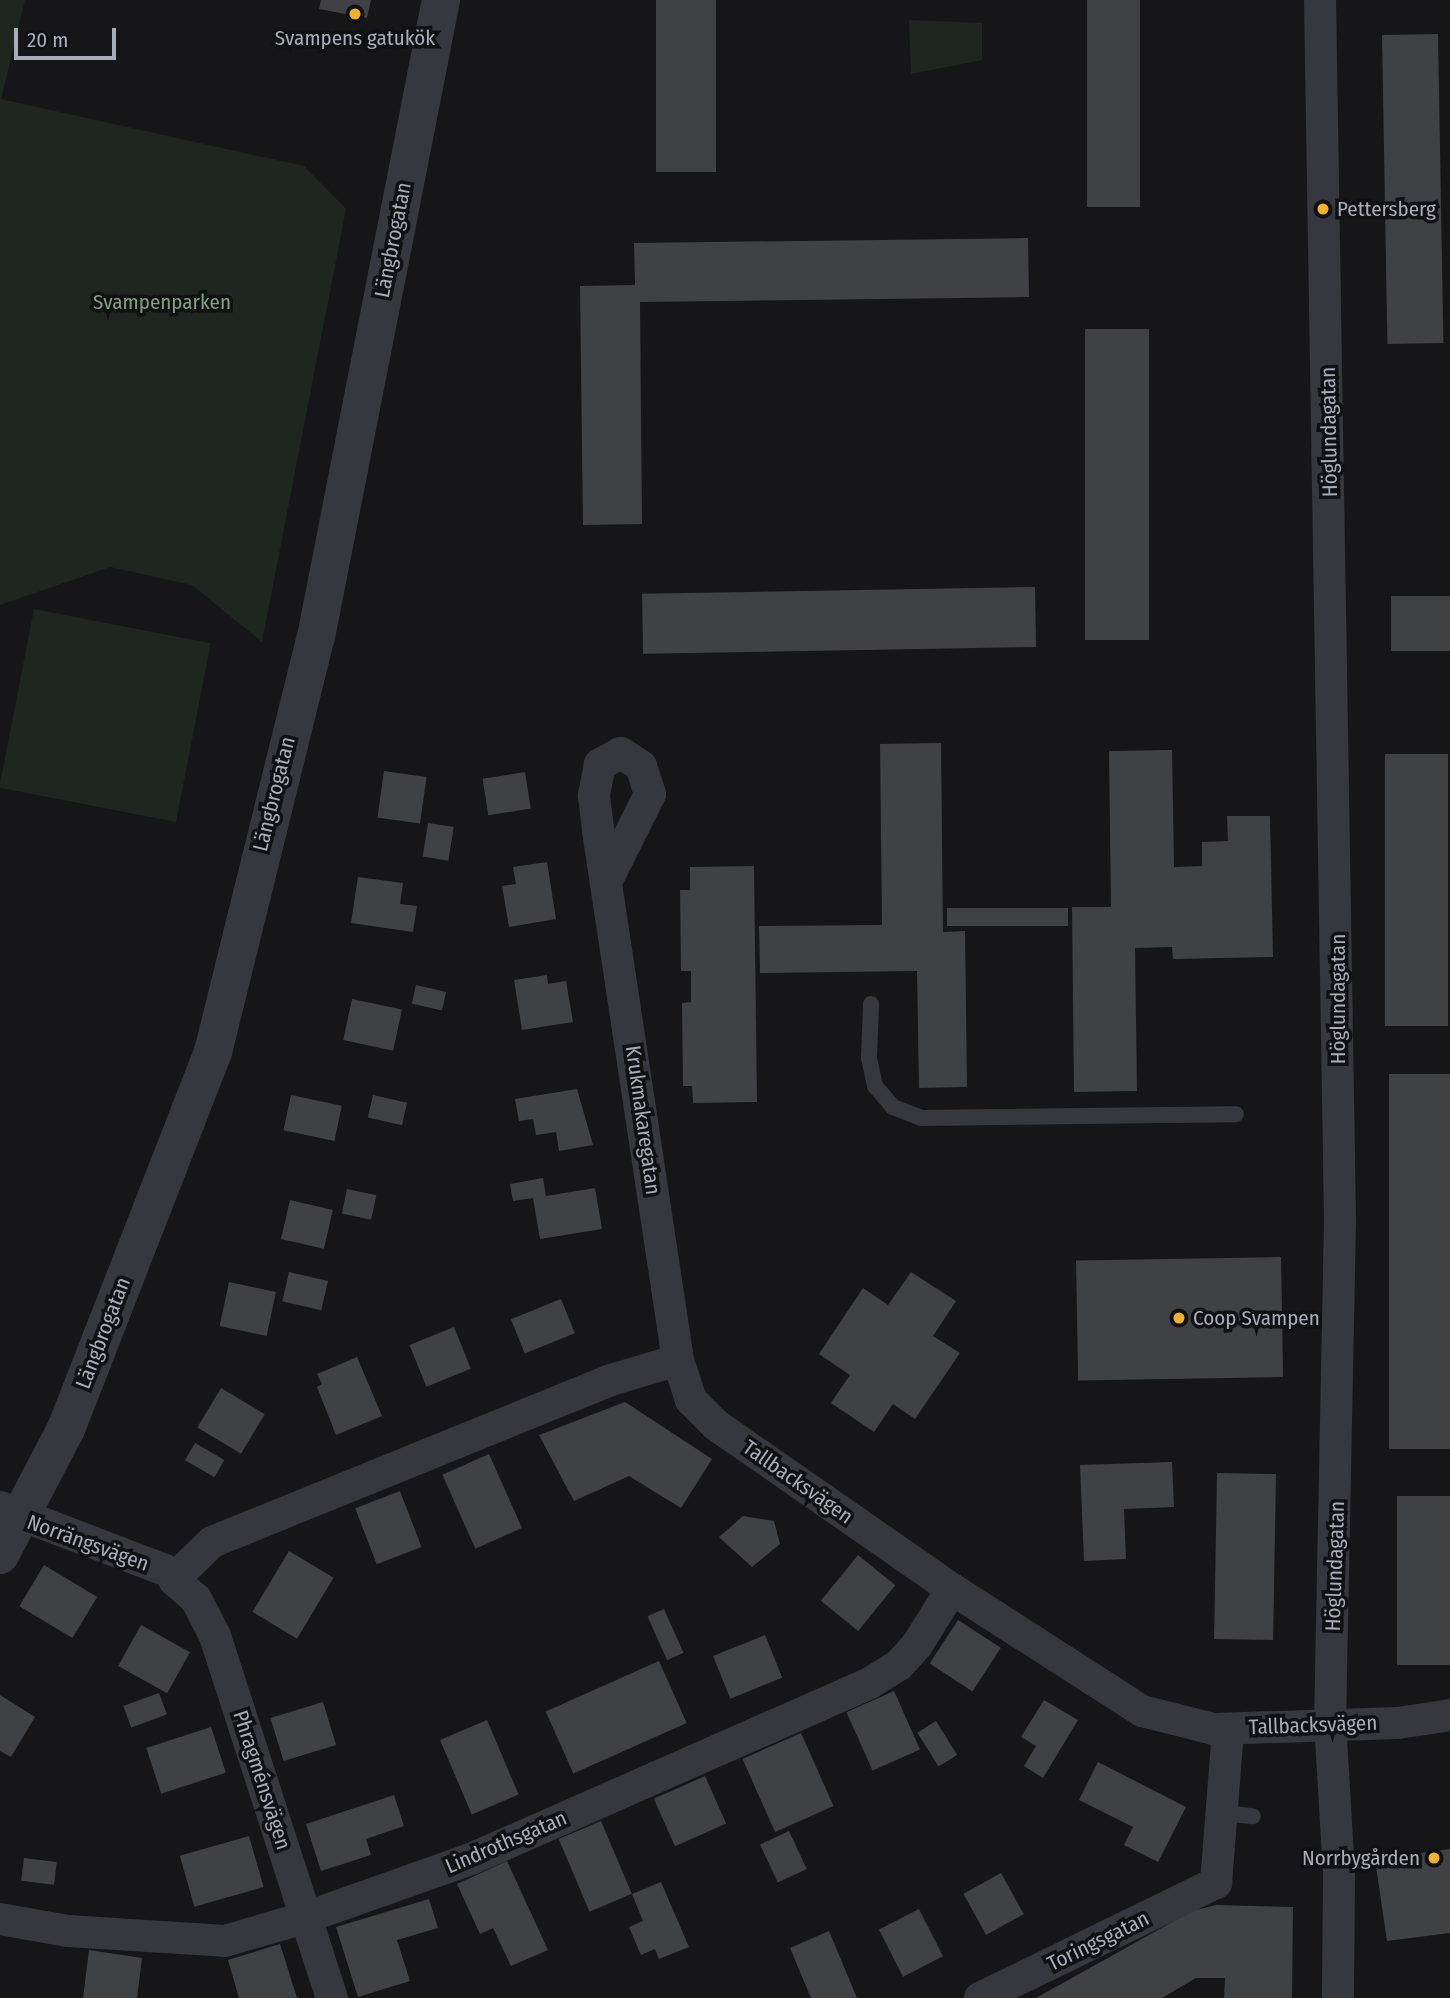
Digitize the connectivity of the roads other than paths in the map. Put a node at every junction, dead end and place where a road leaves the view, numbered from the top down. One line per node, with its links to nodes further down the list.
1 (441, 0): 7 (street, Längbrogatan)
2 (1320, 0): 12 (street, Höglundagatan)
3 (607, 880): 6 (street, Krukmakaregatan)
4 (872, 1004): 5 (lane)
5 (1236, 1114)
6 (678, 1360): 9 (street); 10 (street, Tallbacksvägen)
7 (11, 1513): 8 (street, Längbrogatan); 9 (street, Norrängsvägen)
8 (0, 1555)
9 (178, 1575): 16 (street, Phragménsvägen)
10 (952, 1589): 13 (street, Tallbacksvägen); 16 (street, Lindrothsgatan)
11 (1450, 1715): 12 (street, Tallbacksvägen)
12 (1330, 1723): 13 (street, Tallbacksvägen); 20 (street, Höglundagatan)
13 (1228, 1729): 14 (street)
14 (1222, 1813): 15 (lane); 19 (street, Toringsgatan)
15 (1253, 1816)
16 (307, 1917): 17 (street, Lindrothsgatan); 18 (street, Phragménsvägen)
17 (0, 1919)
18 (332, 1998)
19 (980, 1998)
20 (1338, 1998)

